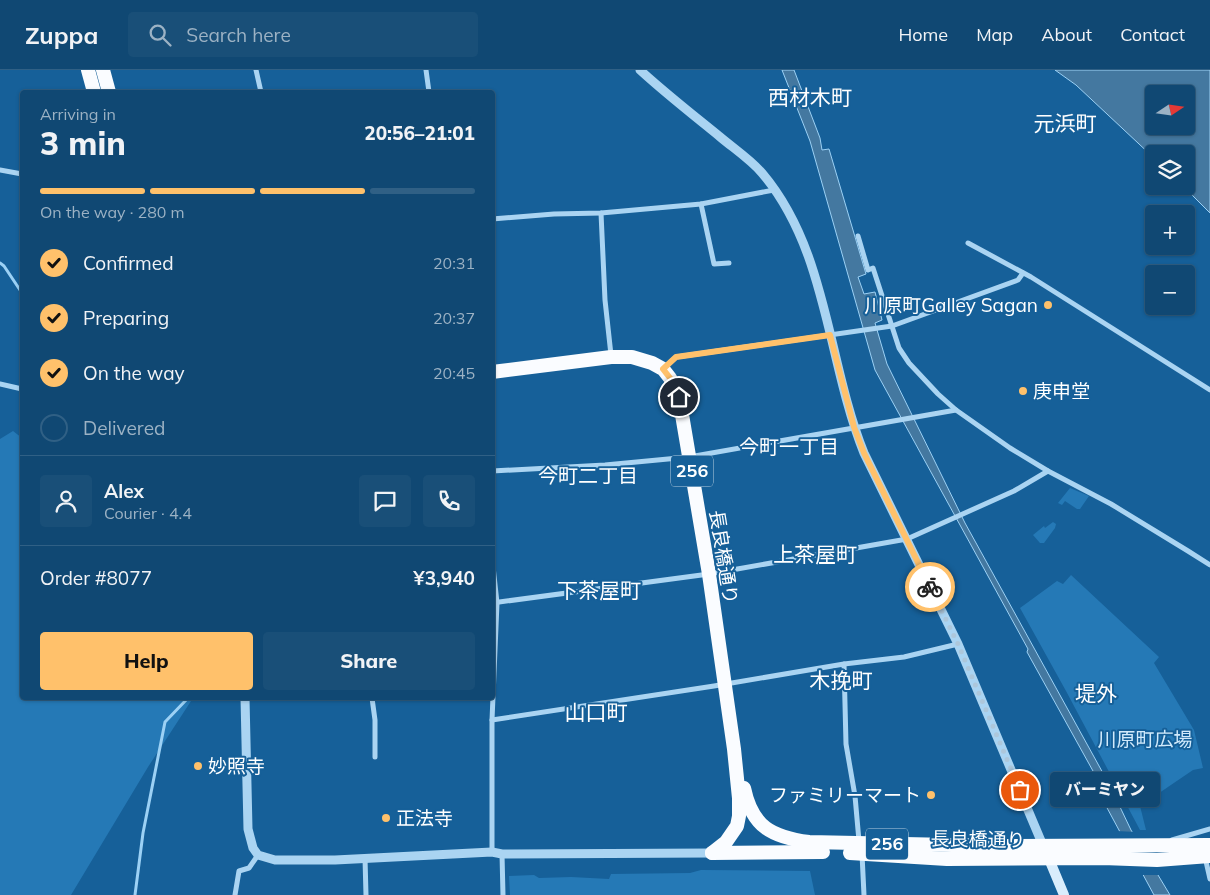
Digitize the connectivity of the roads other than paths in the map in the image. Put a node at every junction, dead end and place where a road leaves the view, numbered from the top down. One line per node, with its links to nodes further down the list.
1 (88, 70): 6 (highway)
2 (103, 70): 7 (highway)
3 (256, 70): 8 (street)
4 (426, 70): 9 (street)
5 (640, 70): 12 (street)
6 (93, 90)
7 (108, 90)
8 (261, 90)
9 (429, 90)
10 (0, 170): 11 (street)
11 (20, 174)
12 (774, 190): 13 (street); 21 (street)
13 (701, 204): 14 (street); 18 (street)
14 (601, 214): 15 (street); 22 (street)
15 (495, 219)
16 (858, 236): 20 (street)
17 (968, 243): 19 (street)
18 (729, 263)
19 (1023, 273): 20 (street); 27 (street)
20 (892, 326): 21 (street); 28 (street)
21 (830, 335): 23 (street); 29 (street)
22 (611, 357): 23 (highway); 24 (highway)
23 (663, 369): 30 (highway, 長良橋通り / 256)
24 (495, 372)
25 (0, 384): 26 (street)
26 (20, 389)
27 (1210, 390)
28 (956, 410): 29 (street); 32 (street)
29 (854, 427): 30 (street); 33 (street)
30 (689, 457): 31 (street); 35 (highway, 長良橋通り / 256)
31 (495, 470)
32 (1048, 471): 33 (street); 34 (street)
33 (907, 539): 35 (street); 37 (street)
34 (1210, 565)
35 (709, 574): 36 (street); 39 (highway, 長良橋通り / 256)
36 (495, 603)
37 (958, 644): 38 (street); 48 (street)
38 (844, 664): 39 (street); 49 (street)
39 (724, 684): 43 (street); 44 (highway, 長良橋通り / 256)
40 (245, 700): 54 (street)
41 (372, 700): 45 (street)
42 (493, 700): 43 (street)
43 (492, 720): 50 (street)
44 (734, 749): 49 (highway, 長良橋通り / 256); 52 (highway, 長良橋通り / 256)
45 (375, 756)
46 (1210, 829): 47 (street)
47 (1153, 845): 48 (highway, 長良橋通り / 256); 51 (highway, 長良橋通り / 256)
48 (1043, 846): 49 (highway, 長良橋通り / 256); 56 (street)
49 (861, 849): 52 (highway, 長良橋通り / 256); 56 (highway, 長良橋通り / 256); 61 (street)
50 (492, 852): 53 (street); 55 (street)
51 (1208, 852): 56 (highway, 長良橋通り / 256); 57 (street)
52 (712, 853): 53 (street)
53 (502, 854): 60 (street)
54 (258, 855): 55 (street); 58 (street)
55 (365, 858): 59 (street)
56 (1049, 859): 62 (main road)
57 (1210, 879)
58 (235, 895)
59 (366, 895)
60 (502, 895)
61 (864, 895)
62 (1064, 895)

